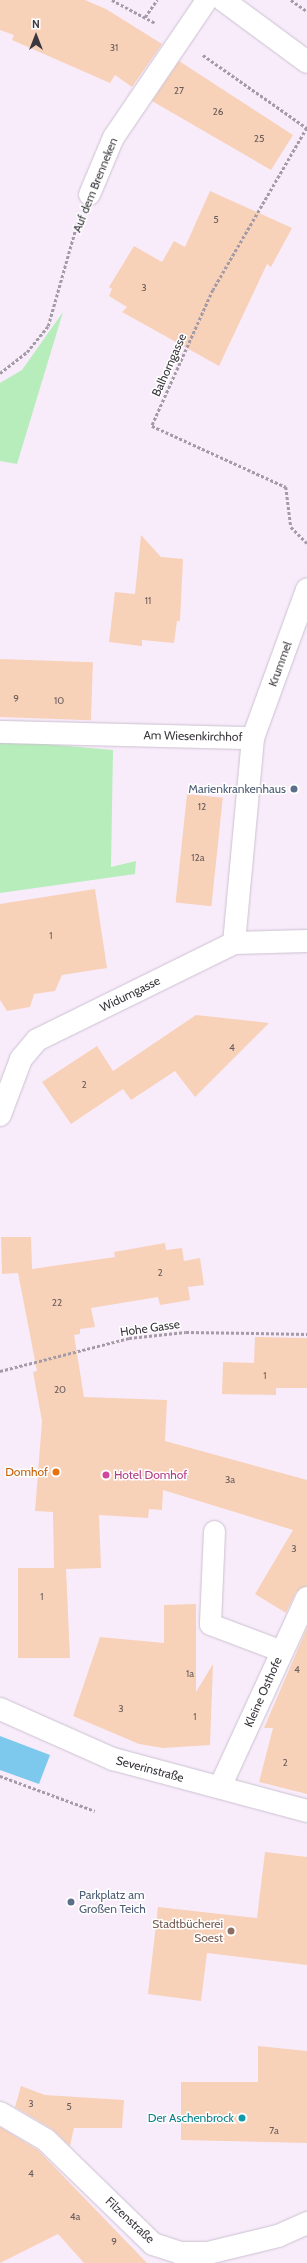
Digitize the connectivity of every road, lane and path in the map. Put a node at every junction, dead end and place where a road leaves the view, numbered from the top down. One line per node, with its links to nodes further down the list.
1 (112, 0): 2 (path)
2 (157, 0)
3 (206, 0): 7 (lane, Auf dem Brenneken)
4 (223, 0): 8 (street)
5 (291, 0): 6 (path)
6 (307, 11)
7 (179, 39): 9 (path); 10 (lane, Auf dem Brenneken)
8 (307, 62)
9 (307, 128): 12 (path, Balhorngasse)
10 (89, 194): 11 (path, Auf dem Brenneken)
11 (0, 373)
12 (307, 543)
13 (307, 590): 15 (street, Krummel)
14 (0, 732): 15 (street, Am Wiesenkirchhof)
15 (253, 738): 17 (street, Am Wiesenkirchhof)
16 (307, 941): 17 (street, Widumgasse)
17 (234, 943): 18 (street, Widumgasse)
18 (0, 1115)
19 (307, 1334): 20 (path, Hohe Gasse)
20 (0, 1371)
21 (214, 1531): 23 (lane)
22 (307, 1598): 23 (street, Kleine Osthofe)
23 (282, 1651): 26 (street, Kleine Osthofe)
24 (0, 1709): 26 (street, Severinstraße)
25 (0, 1776): 27 (path)
26 (220, 1787): 28 (street, Severinstraße)
27 (94, 1811)
28 (307, 1811)
29 (0, 2113): 30 (street, Filzenstraße)
30 (307, 2223)

